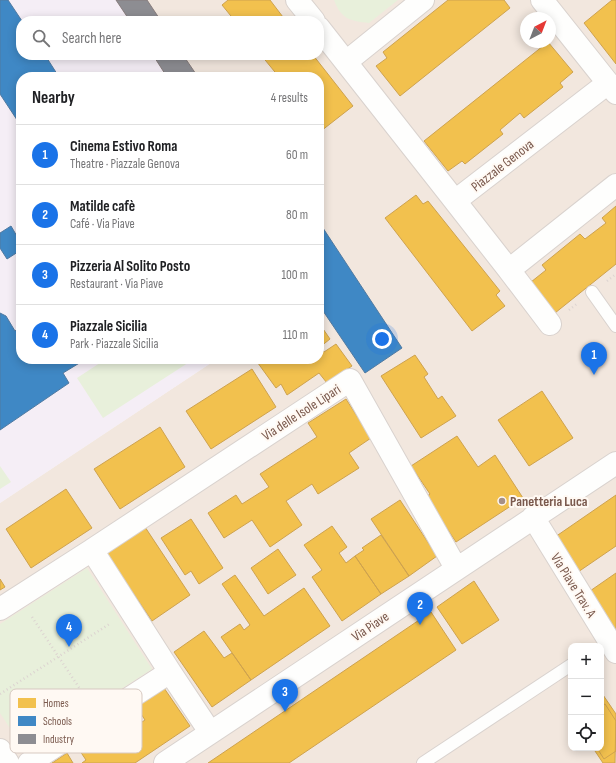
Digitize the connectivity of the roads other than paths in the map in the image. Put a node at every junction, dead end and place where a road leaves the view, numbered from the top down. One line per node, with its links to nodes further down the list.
1 (297, 0): 4 (street)
2 (423, 0): 6 (street)
3 (542, 0): 7 (street)
4 (310, 16)
5 (324, 34): 6 (street)
6 (346, 62): 9 (street)
7 (612, 88): 9 (street, Piazzale Genova)
8 (616, 186): 10 (street)
9 (455, 201): 10 (street)
10 (509, 270): 12 (street)
11 (592, 292): 13 (lane)
12 (550, 324)
13 (616, 326)
14 (616, 463): 15 (street, Via Piave)
15 (533, 517): 17 (street, Via Piave); 19 (street, Via Piave Trav. A)
16 (92, 550): 17 (street, Via delle Isole Lipari); 18 (street); 21 (street)
17 (456, 568): 23 (street, Via Piave)
18 (0, 609)
19 (608, 646)
20 (568, 667): 29 (lane)
21 (170, 672): 22 (street); 23 (street)
22 (142, 690)
23 (210, 732): 28 (street, Via Piave)
24 (0, 750): 26 (street)
25 (44, 753): 27 (street)
26 (8, 763)
27 (29, 763)
28 (165, 763)
29 (423, 763)

